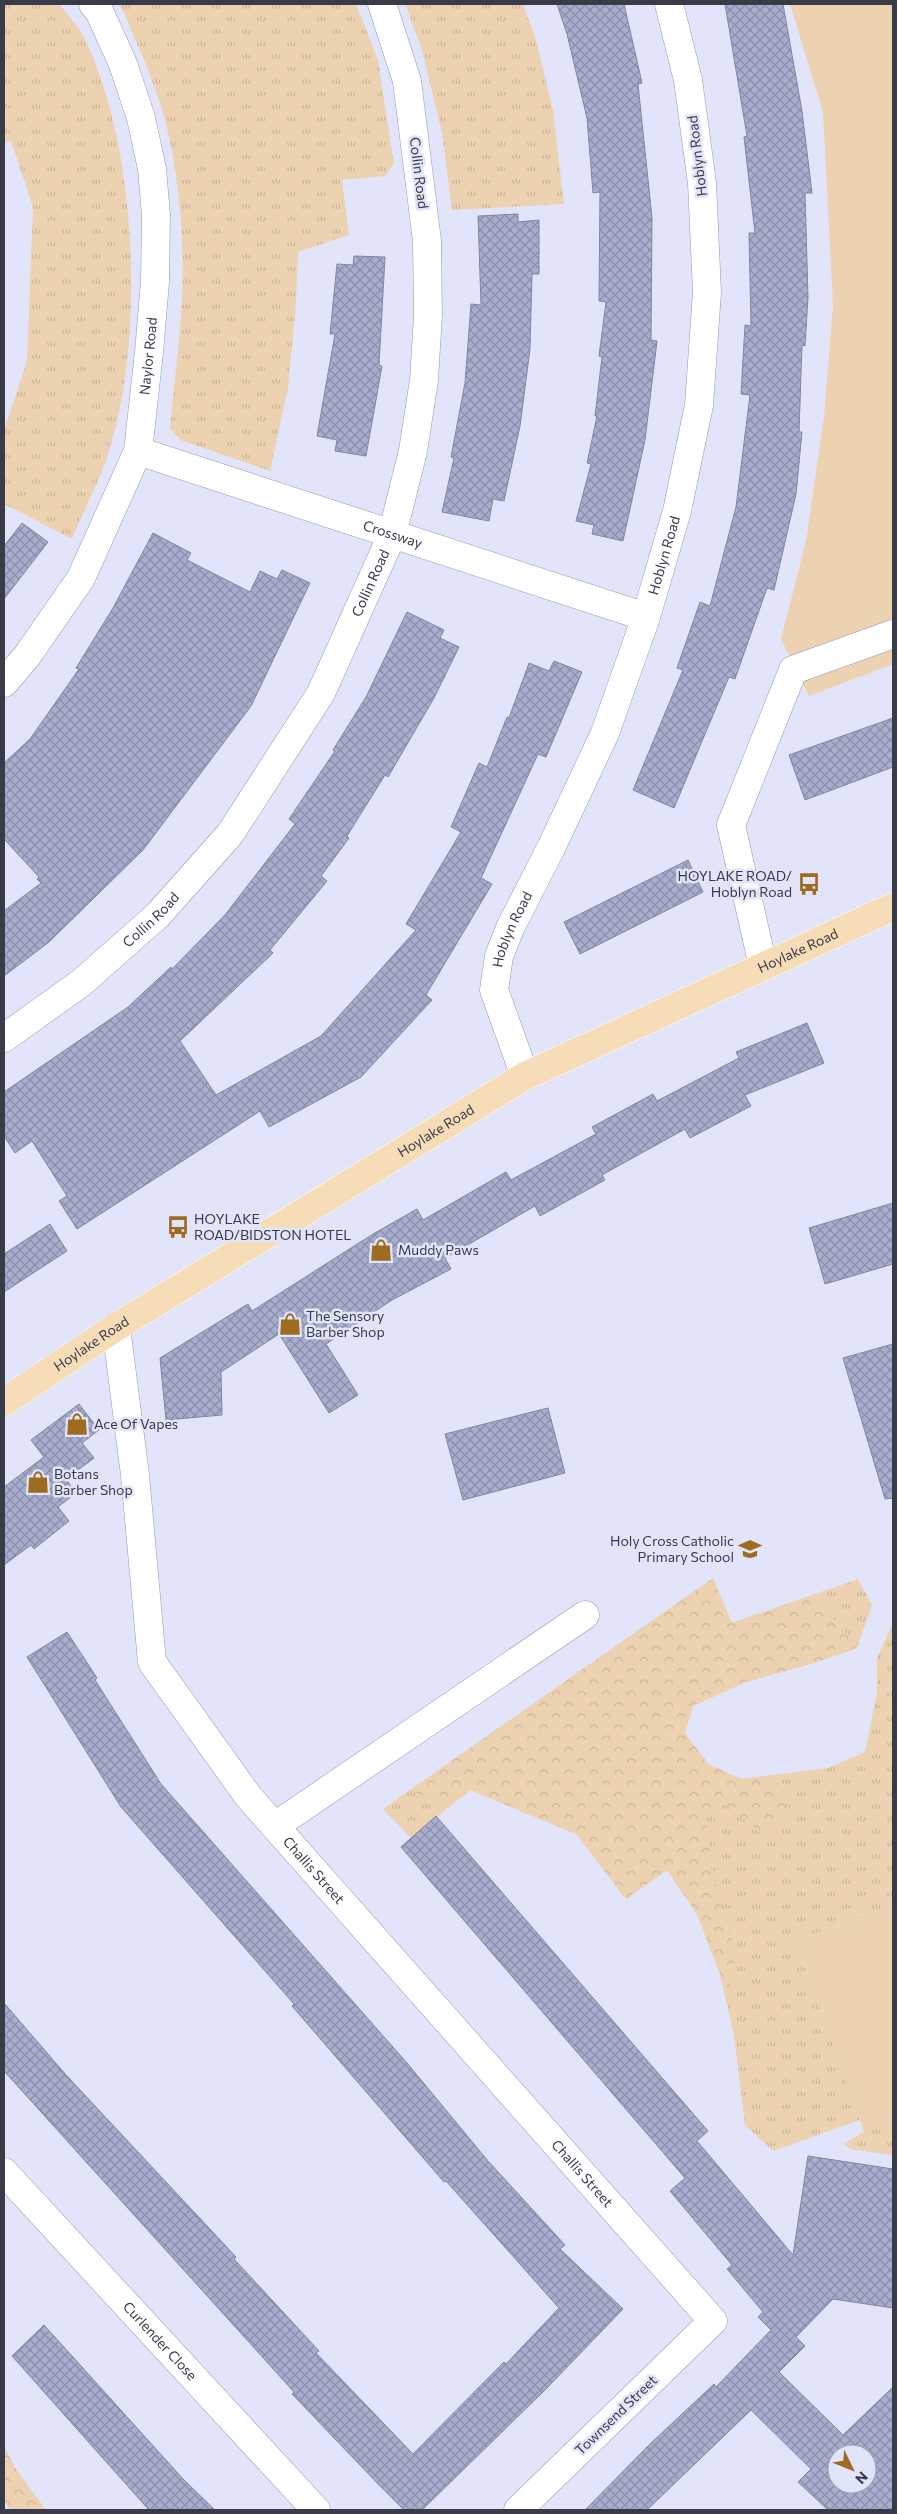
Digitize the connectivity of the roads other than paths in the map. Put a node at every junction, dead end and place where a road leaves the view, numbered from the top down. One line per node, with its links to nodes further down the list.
1 (93, 4): 4 (street, Naylor Road)
2 (382, 4): 5 (street, Collin Road)
3 (669, 4): 6 (street, Hoblyn Road)
4 (138, 451): 5 (street, Crossway); 8 (street, Naylor Road)
5 (392, 535): 6 (street, Crossway); 11 (street, Collin Road)
6 (646, 617): 12 (street, Hoblyn Road)
7 (893, 634): 10 (street)
8 (4, 683)
9 (893, 907): 10 (main road, Hoylake Road)
10 (763, 966): 12 (main road, Hoylake Road)
11 (4, 1038)
12 (525, 1076): 13 (main road, Hoylake Road)
13 (116, 1327): 14 (main road, Hoylake Road); 16 (street, Challis Street)
14 (4, 1402)
15 (586, 1615): 16 (street)
16 (275, 1826): 18 (street, Challis Street)
17 (4, 2172): 19 (street, Curlender Close)
18 (713, 2321): 20 (street, Townsend Street)
19 (316, 2510)
20 (518, 2510)

